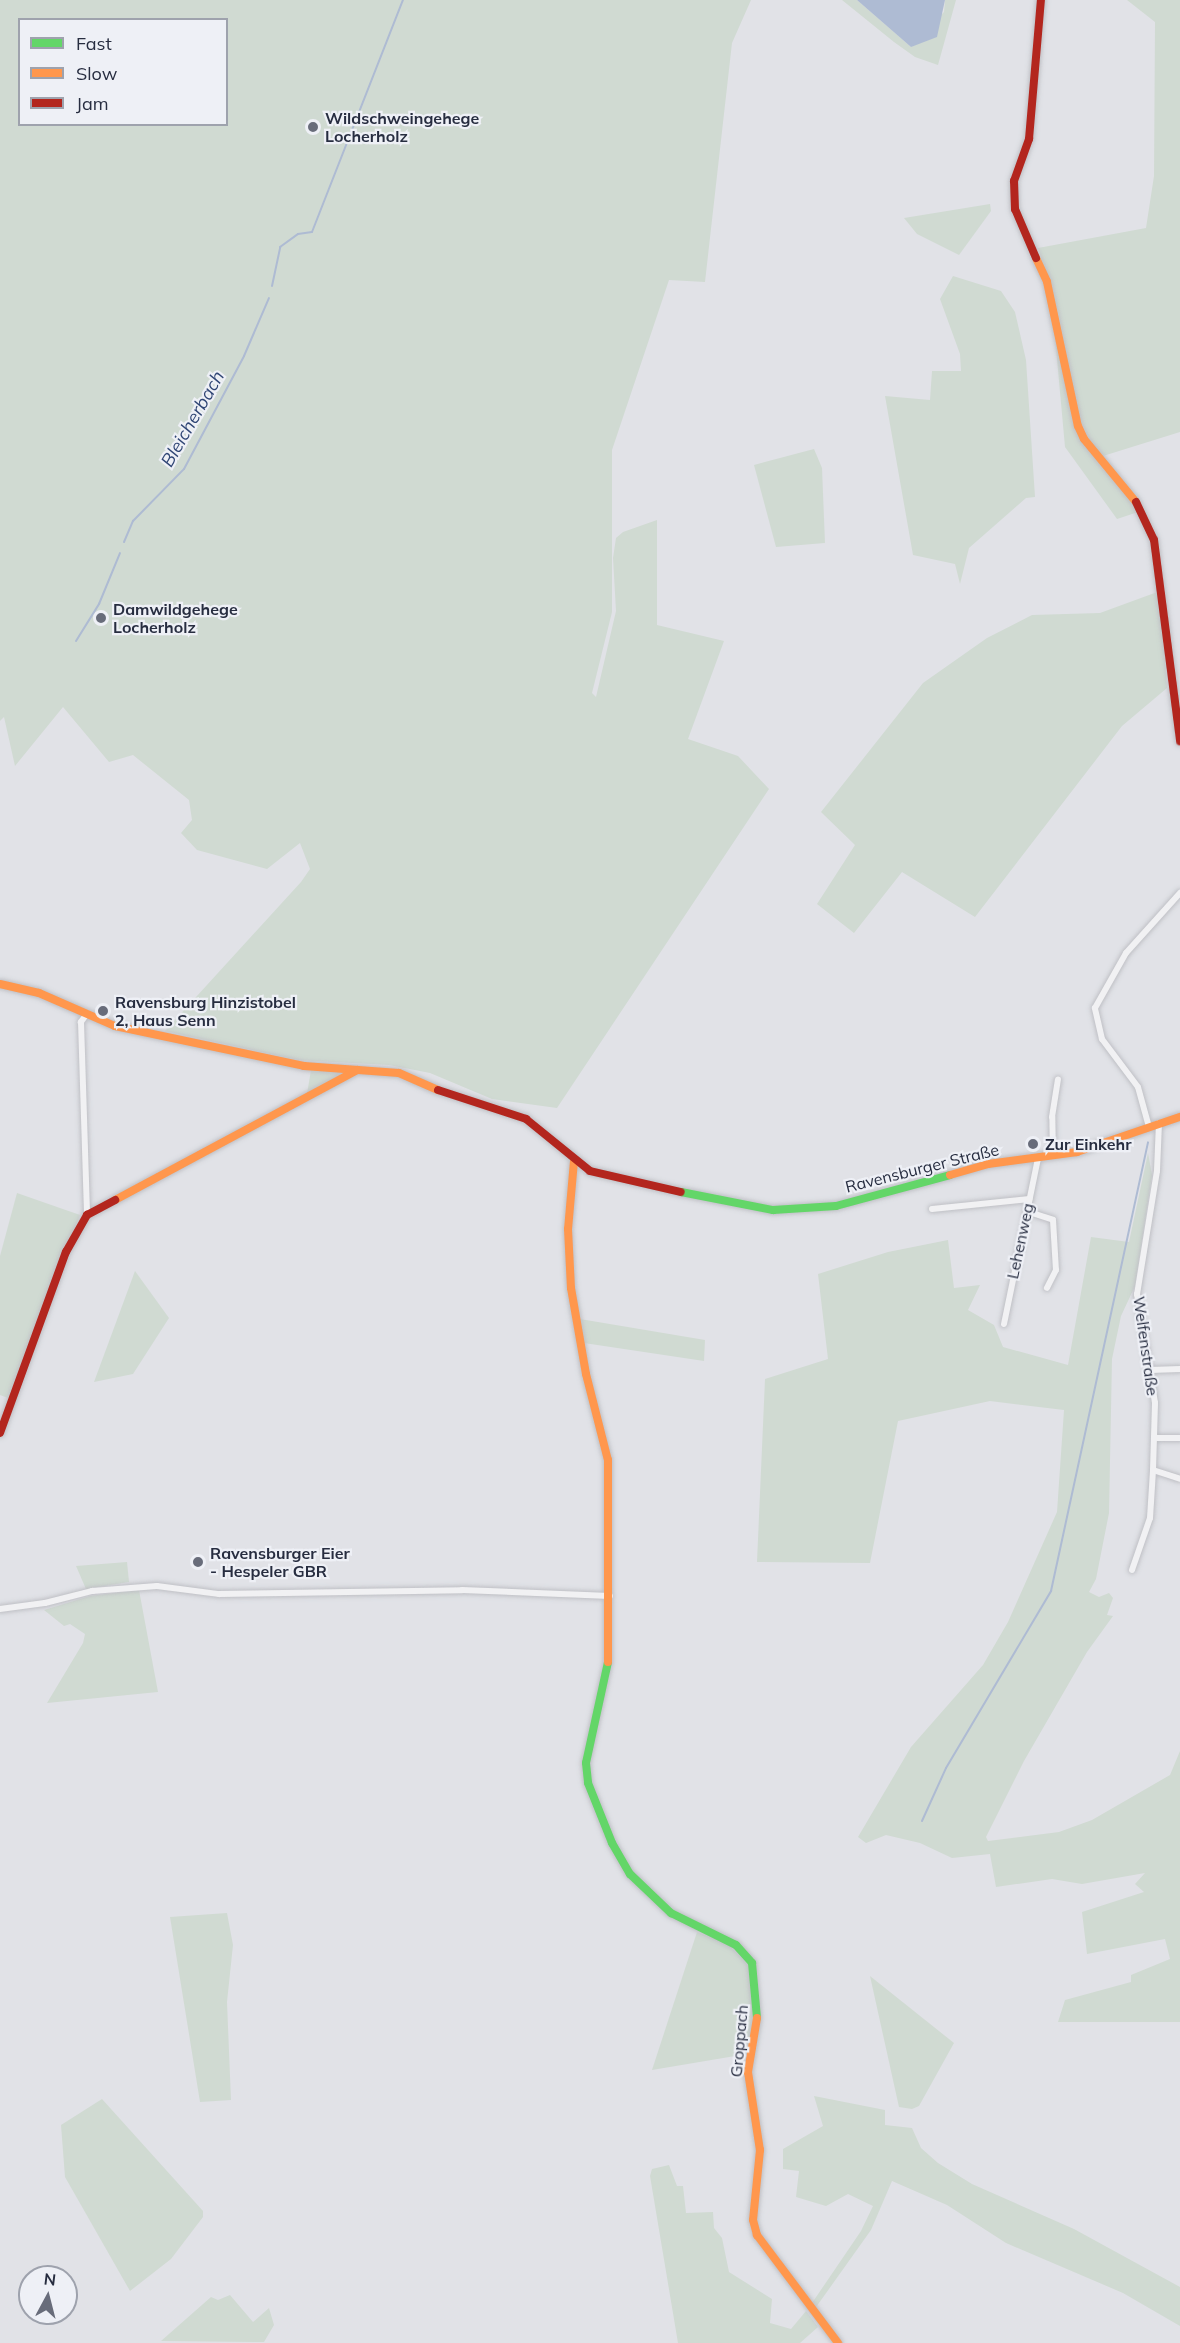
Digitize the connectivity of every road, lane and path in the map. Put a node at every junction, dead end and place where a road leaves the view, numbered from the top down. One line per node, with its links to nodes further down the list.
1 (1041, 0): 2 (street)
2 (1180, 741)
3 (1180, 893): 10 (street)
4 (0, 984): 5 (street)
5 (86, 1015): 6 (street); 17 (street)
6 (357, 1070): 13 (street); 17 (street)
7 (1058, 1079): 11 (street)
8 (1180, 1117): 9 (street, Ravensburger Straße)
9 (1158, 1123): 10 (street, Ravensburger Straße); 21 (street, Welfenstraße)
10 (1149, 1127): 11 (street, Ravensburger Straße)
11 (1053, 1156): 12 (street, Ravensburger Straße)
12 (1038, 1158): 13 (street, Ravensburger Straße); 14 (street, Lehenweg)
13 (574, 1161): 28 (street, Groppach)
14 (1029, 1199): 15 (street); 16 (street, Lehenweg)
15 (932, 1209)
16 (1029, 1212): 18 (street); 19 (street, Lehenweg)
17 (87, 1215): 22 (street)
18 (1047, 1288)
19 (1004, 1324)
20 (1180, 1369): 21 (street)
21 (1150, 1370): 23 (street, Welfenstraße)
22 (0, 1433)
23 (1155, 1438): 24 (street); 25 (street, Welfenstraße)
24 (1180, 1438)
25 (1153, 1470): 26 (street); 27 (street, Welfenstraße)
26 (1180, 1479)
27 (1131, 1570)
28 (610, 1596): 29 (street); 30 (street, Groppach)
29 (0, 1609)
30 (838, 2343)

